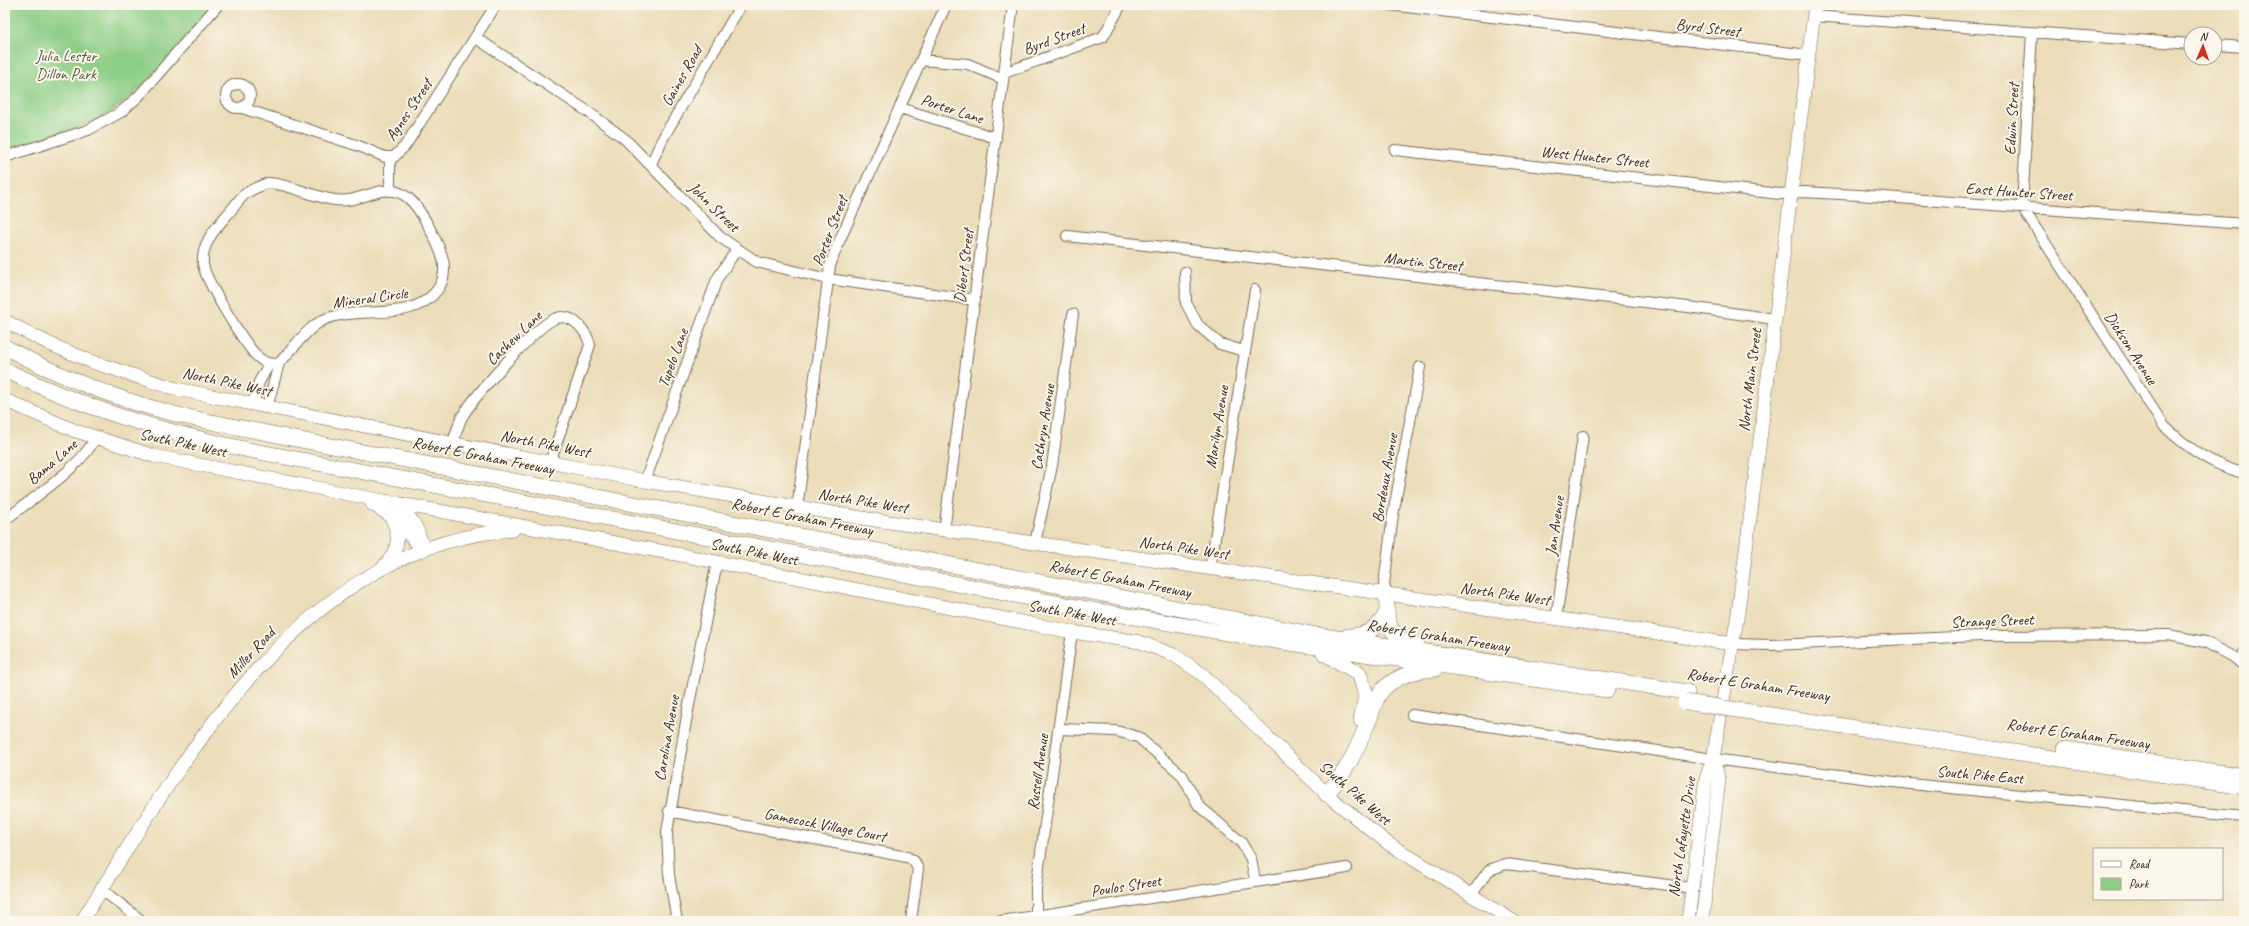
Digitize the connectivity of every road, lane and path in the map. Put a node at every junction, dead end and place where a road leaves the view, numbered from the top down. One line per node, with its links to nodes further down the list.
1 (218, 5): 21 (street)
2 (496, 5): 10 (street, Agnes Street)
3 (741, 5): 23 (street, Gaines Road)
4 (946, 5): 15 (street, Porter Street)
5 (1013, 5): 16 (street, Dibert Street)
6 (1122, 5): 16 (street, Byrd Street)
7 (1390, 5): 14 (street, Byrd Street)
8 (1814, 11): 9 (street); 14 (main road, North Main Street)
9 (2032, 33): 11 (street); 26 (street, Edwin Street)
10 (476, 38): 22 (street, Agnes Street); 23 (street, John Street)
11 (2183, 43)
12 (2223, 46): 13 (street)
13 (2244, 47)
14 (1809, 56): 25 (main road, North Main Street)
15 (921, 60): 16 (street); 18 (street, Porter Street)
16 (1003, 76): 19 (street, Dibert Street)
17 (242, 108): 22 (street, Agnes Street)
18 (900, 108): 19 (street, Porter Lane); 31 (street, Porter Street)
19 (996, 138): 33 (street, Dibert Street)
20 (1395, 150): 25 (street, West Hunter Street)
21 (5, 157)
22 (390, 157): 24 (street)
23 (651, 164): 29 (street, John Street)
24 (390, 191): 39 (street, Mineral Circle); 39 (street, Mineral Circle)
25 (1791, 193): 26 (street, East Hunter Street); 35 (main road, North Main Street)
26 (2022, 207): 27 (street, East Hunter Street); 49 (street, Dickson Avenue)
27 (2244, 224)
28 (1067, 236): 35 (street, Martin Street)
29 (737, 249): 31 (street, John Street); 50 (street, Tupelo Lane)
30 (1185, 272): 38 (street)
31 (828, 279): 33 (street, John Street); 53 (street, Porter Street)
32 (1255, 290): 38 (street, Marilyn Avenue)
33 (975, 300): 57 (street, Dibert Street)
34 (1073, 314): 58 (street, Cathryn Avenue)
35 (1775, 319): 68 (main road, North Main Street)
36 (5, 321): 43 (main road, North Pike West)
37 (5, 347): 67 (highway, Robert E Graham Freeway)
38 (1244, 351): 61 (street, Marilyn Avenue)
39 (274, 363): 43 (street, Mineral Circle); 44 (street)
40 (1420, 367): 63 (street, Bordeaux Avenue)
41 (5, 370): 67 (highway, Robert E Graham Freeway)
42 (5, 400): 46 (main road, South Pike West)
43 (253, 405): 44 (main road, North Pike West)
44 (267, 408): 47 (main road, North Pike West)
45 (1583, 436): 65 (street, Jan Avenue)
46 (95, 438): 51 (main road, South Pike West); 55 (street, Bama Lane)
47 (453, 443): 48 (main road, North Pike West); 48 (street, Cashew Lane)
48 (550, 462): 50 (main road, North Pike West)
49 (2244, 473)
50 (645, 481): 53 (main road, North Pike West)
51 (360, 497): 52 (main road, South Pike West); 54 (main road, South Pike West)
52 (384, 501): 56 (main road); 59 (main road, South Pike West)
53 (797, 508): 57 (main road, North Pike West)
54 (389, 514): 59 (main road, South Pike West); 62 (main road)
55 (5, 520)
56 (537, 529): 59 (main road, Miller Road); 60 (main road, South Pike West)
57 (944, 530): 58 (main road, North Pike West)
58 (1035, 544): 61 (main road, North Pike West)
59 (423, 550): 62 (main road, Miller Road)
60 (717, 562): 66 (main road, South Pike West); 79 (street, Carolina Avenue)
61 (1210, 569): 63 (main road, North Pike West)
62 (376, 573): 84 (main road, Miller Road)
63 (1387, 594): 64 (highway); 65 (main road, North Pike West)
64 (1386, 614): 67 (highway); 70 (highway)
65 (1556, 619): 68 (main road, North Pike West)
66 (1072, 632): 72 (street, Russell Avenue); 78 (main road, South Pike West)
67 (1314, 641): 70 (highway, Robert E Graham Freeway); 74 (highway)
68 (1733, 644): 69 (street, Strange Street); 75 (main road, North Main Street)
69 (2242, 660)
70 (1456, 662): 73 (highway, Robert E Graham Freeway, bridge); 74 (highway)
71 (1412, 715): 75 (street, South Pike East)
72 (1059, 730): 82 (street); 86 (street, Russell Avenue)
73 (1979, 742): 76 (highway, Robert E Graham Freeway); 77 (highway, Robert E Graham Freeway)
74 (1353, 754): 78 (highway)
75 (1713, 758): 80 (street, South Pike East); 83 (main road, North Lafayette Drive); 94 (main road)
76 (2244, 776)
77 (2244, 787)
78 (1326, 794): 85 (main road, South Pike West)
79 (669, 811): 89 (street, Carolina Avenue); 90 (street, Gamecock Village Court)
80 (2244, 817)
81 (1347, 868): 82 (street, Poulos Street)
82 (1255, 880): 86 (street, Poulos Street)
83 (1692, 888): 85 (street); 93 (main road, North Lafayette Drive)
84 (101, 890): 87 (main road, Miller Road); 88 (street)
85 (1471, 895): 92 (main road, South Pike West)
86 (1036, 916): 91 (street, Poulos Street)
87 (82, 921)
88 (142, 921)
89 (677, 921)
90 (911, 921)
91 (1001, 921)
92 (1513, 921)
93 (1688, 921)
94 (1702, 921)

